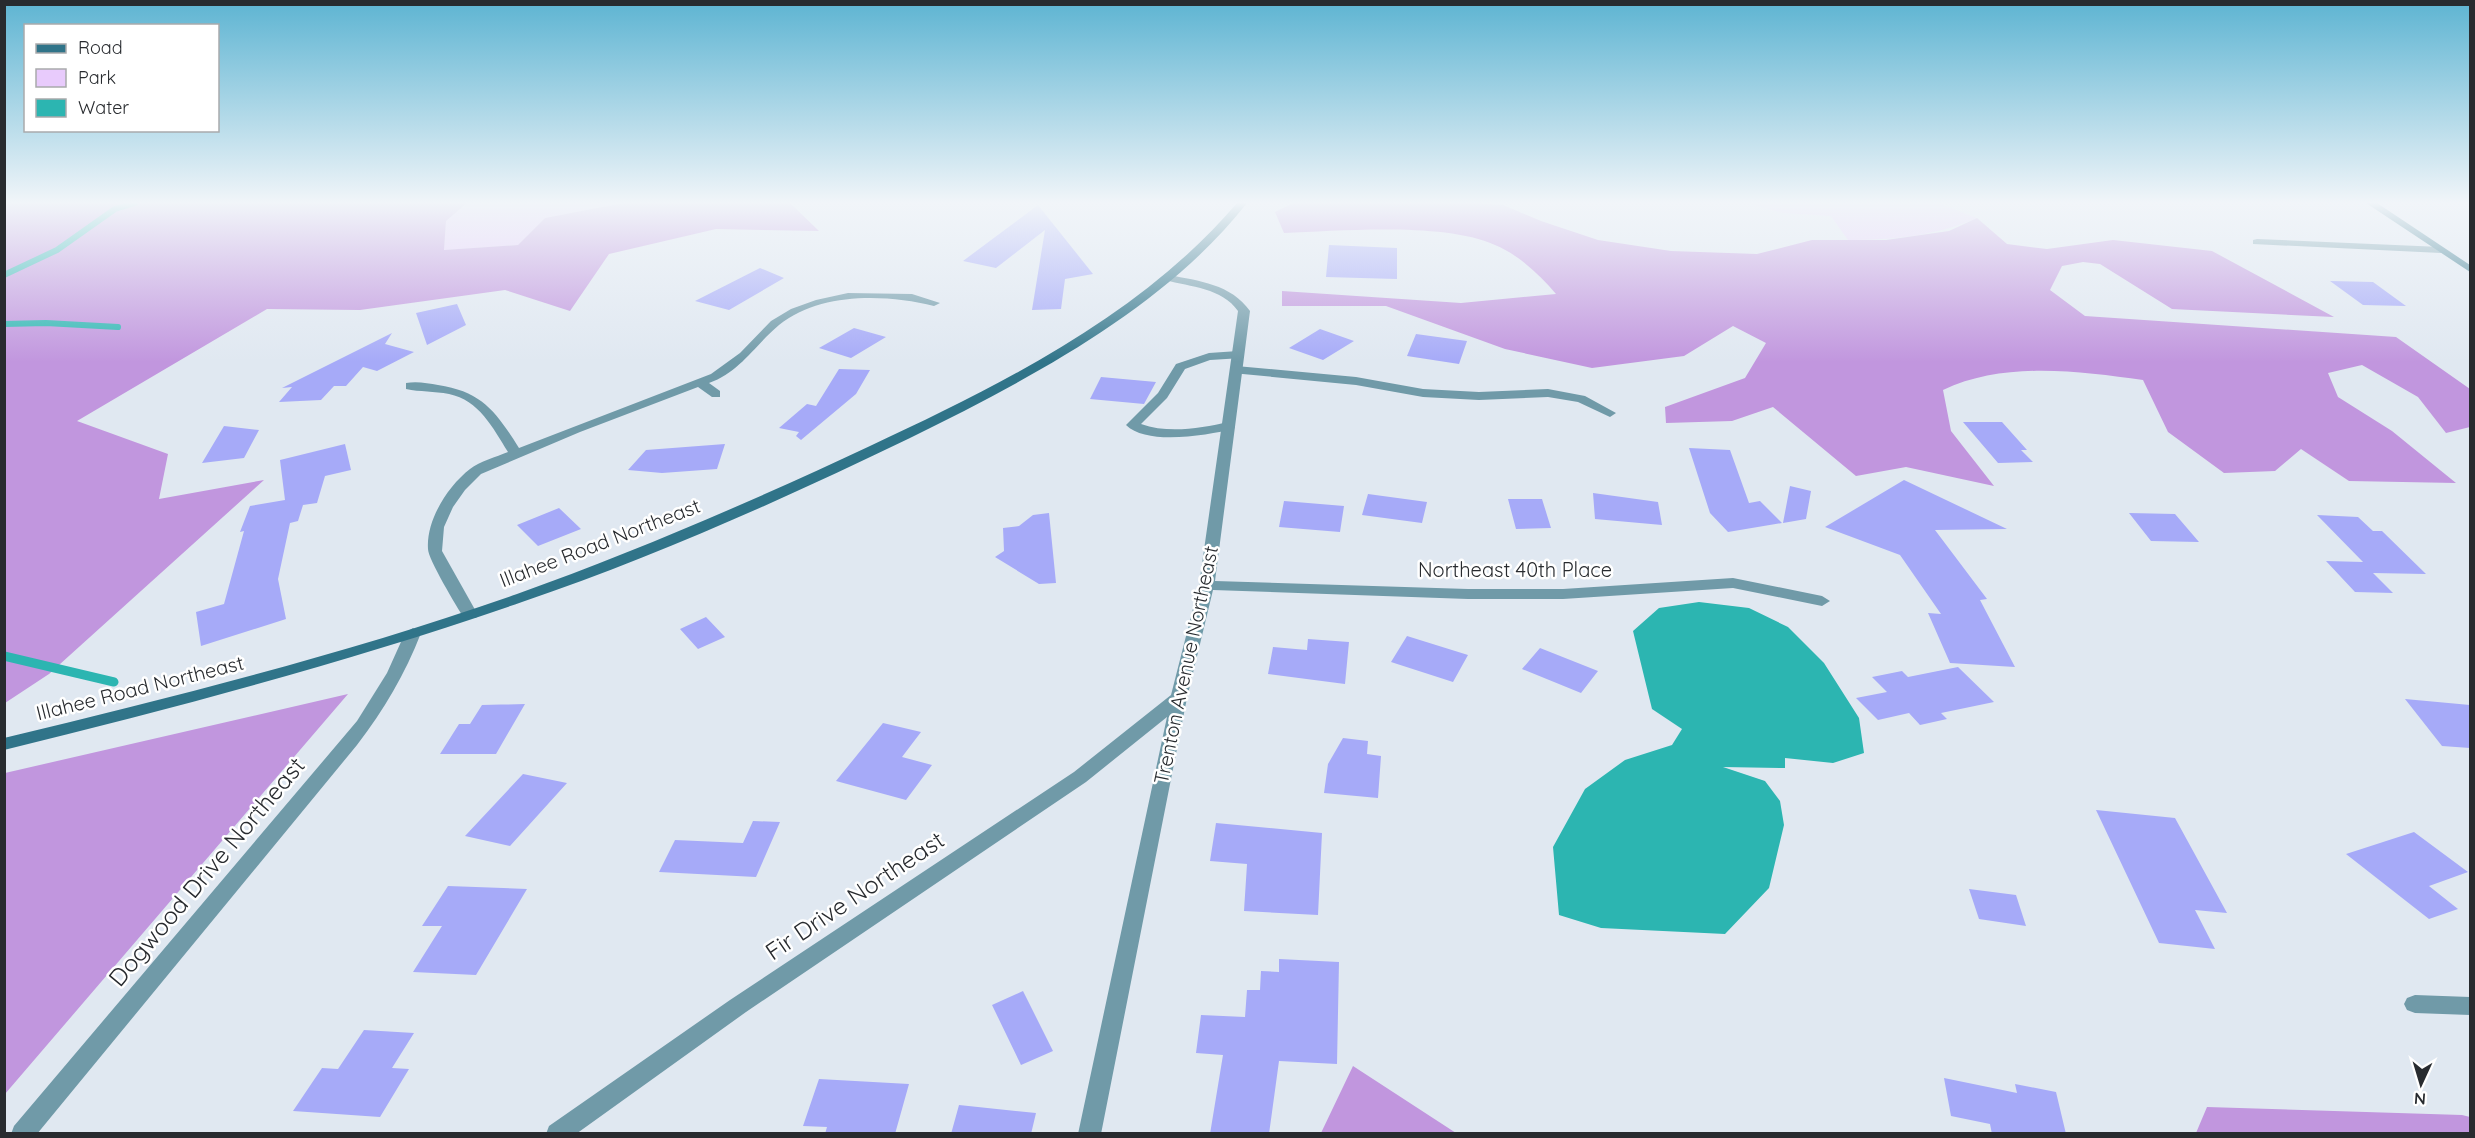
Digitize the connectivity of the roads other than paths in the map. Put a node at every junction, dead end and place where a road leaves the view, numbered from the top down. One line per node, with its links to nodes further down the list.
1 (1192, 256): 4 (main road)
2 (2450, 256): 3 (main road)
3 (2470, 269)
4 (1169, 278): 6 (street, Trenton Avenue Northeast); 16 (main road, Illahee Road Northeast)
5 (934, 303): 8 (street)
6 (1238, 355): 7 (street, Trenton Avenue Northeast); 12 (street)
7 (1236, 370): 11 (street); 12 (street, Trenton Avenue Northeast)
8 (700, 382): 10 (street); 13 (street)
9 (410, 386): 13 (street)
10 (716, 394)
11 (1610, 413)
12 (1228, 426): 14 (street, Trenton Avenue Northeast)
13 (516, 454): 16 (street)
14 (1207, 585): 15 (street, Northeast 40th Place); 18 (street, Trenton Avenue Northeast)
15 (1822, 601)
16 (470, 615): 17 (main road, Illahee Road Northeast)
17 (413, 633): 19 (main road, Illahee Road Northeast); 23 (street, Dogwood Drive Northeast)
18 (1179, 698): 22 (street, Fir Drive Northeast); 24 (street, Trenton Avenue Northeast)
19 (4, 744)
20 (2415, 1004): 21 (street)
21 (2470, 1006)
22 (565, 1130)
23 (22, 1134)
24 (1089, 1134)

